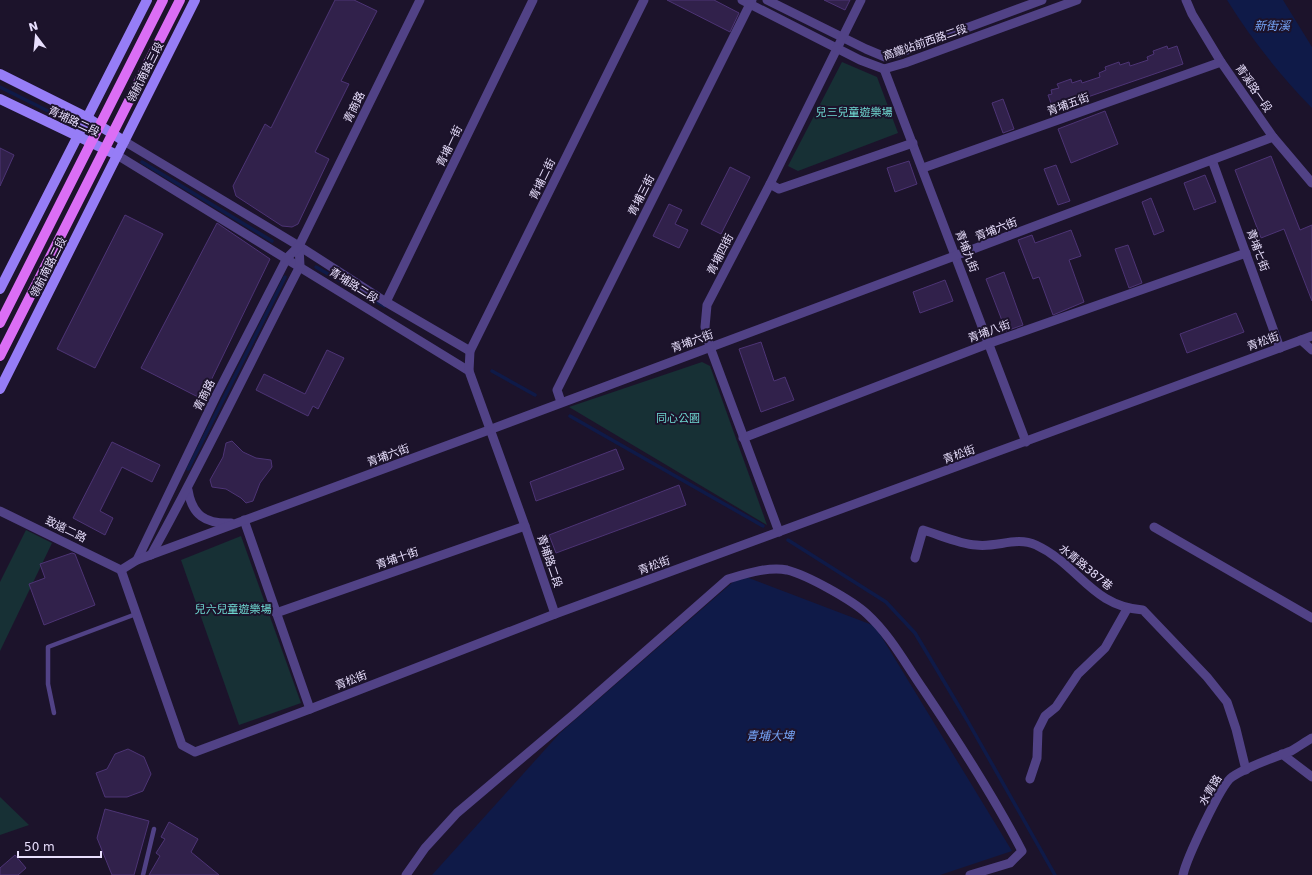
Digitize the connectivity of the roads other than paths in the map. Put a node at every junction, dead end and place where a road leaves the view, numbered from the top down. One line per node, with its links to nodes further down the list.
1 (147, 0): 20 (street)
2 (163, 0): 21 (main road, 領航南路三段)
3 (180, 0): 22 (main road, 領航南路三段)
4 (195, 0): 25 (street, 領航南路三段)
5 (420, 0): 34 (street, 青商路)
6 (533, 0): 40 (street, 青埔一街)
7 (644, 0): 48 (street, 青埔二街)
8 (767, 0): 14 (street, 高鐵站前西路二段)
9 (861, 0): 14 (street, 青埔四街)
10 (1042, 0): 14 (street, 高鐵站前西路二段)
11 (1077, 0): 17 (street, 高鐵站前西路二段)
12 (1186, 0): 16 (street, 青溪路一段)
13 (748, 1): 15 (street, 高鐵站前西路二段); 52 (street, 青埔三街)
14 (843, 38): 15 (street, 青埔四街)
15 (837, 48): 17 (street, 高鐵站前西路二段); 33 (street, 青埔四街)
16 (1221, 62): 24 (street, 青溪路一段); 31 (street, 青埔五街)
17 (884, 69): 27 (street, 青埔九街)
18 (0, 74): 20 (street, 青埔路二段)
19 (0, 99): 23 (street, 青埔路二段)
20 (86, 118): 21 (street, 青埔路二段); 23 (street)
21 (99, 126): 22 (street, 青埔路二段); 26 (main road, 領航南路三段)
22 (112, 133): 25 (street, 青埔路二段); 28 (main road, 領航南路二段)
23 (77, 137): 26 (street, 青埔路二段); 39 (street)
24 (1273, 137): 30 (street, 青埔六街); 32 (street, 青溪路一段)
25 (124, 141): 29 (street, 領航南路三段); 34 (street, 青埔路二段)
26 (91, 143): 28 (street, 青埔路二段); 41 (main road, 領航南路二段)
27 (913, 143): 31 (street, 青埔九街); 33 (street)
28 (104, 149): 29 (street, 青埔路二段); 49 (main road, 領航南路二段)
29 (117, 155): 37 (street, 青埔路二段); 51 (street, 領航南路二段)
30 (1212, 160): 35 (street, 青埔七街); 36 (street, 青埔六街)
31 (923, 168): 36 (street, 青埔九街)
32 (1312, 183)
33 (770, 184): 45 (street, 青埔四街)
34 (299, 246): 37 (street, 青商路); 38 (street, 青商路); 40 (street, 青埔路二段)
35 (1246, 252): 44 (street, 青埔八街); 46 (street, 青埔七街)
36 (956, 257): 44 (street, 青埔九街); 45 (street, 青埔六街)
37 (287, 258): 38 (street, 青埔路二段); 64 (street, 青商路)
38 (300, 266): 50 (street, 青埔路二段); 56 (street)
39 (0, 289)
40 (386, 302): 48 (street, 青埔路二段)
41 (0, 323)
42 (1312, 336): 43 (street, 青松街)
43 (1300, 340): 46 (street, 青松街); 47 (street)
44 (990, 343): 54 (street, 青埔八街); 55 (street, 青埔九街)
45 (710, 347): 52 (street, 青埔六街); 54 (street, 青埔四街)
46 (1280, 348): 55 (street, 青松街)
47 (1312, 350)
48 (470, 351): 50 (street, 青埔二街)
49 (0, 356)
50 (469, 371): 53 (street, 青埔路二段)
51 (0, 389)
52 (561, 402): 53 (street, 青埔六街)
53 (490, 430): 58 (street, 青埔六街); 59 (street, 青埔路二段)
54 (744, 438): 61 (street, 青埔四街)
55 (1026, 442): 61 (street, 青松街)
56 (188, 490): 58 (street); 62 (street)
57 (0, 511): 65 (street, 致遠二路)
58 (240, 522): 62 (street, 青埔六街); 68 (street)
59 (525, 526): 68 (street, 青埔十街); 69 (street, 青埔路二段)
60 (1154, 527): 70 (street)
61 (779, 532): 69 (street, 青松街)
62 (151, 555): 64 (street, 青埔六街)
63 (915, 558): 66 (street, 水青路387巷)
64 (137, 560): 65 (street, 青埔六街)
65 (121, 570): 67 (street, 青松街)
66 (1127, 609): 75 (street, 水青路387巷); 77 (street)
67 (136, 614): 71 (street, 青松街); 72 (lane)
68 (276, 614): 71 (street)
69 (555, 614): 71 (street, 青松街)
70 (1312, 618)
71 (310, 709)
72 (54, 713)
73 (1312, 738): 74 (street, 水青路)
74 (1282, 754): 75 (street, 水青路); 76 (street)
75 (1246, 770): 82 (street, 水青路)
76 (1312, 778)
77 (1030, 779)
78 (154, 829): 79 (lane)
79 (142, 875)
80 (406, 875): 81 (street)
81 (970, 875)
82 (1183, 875)

